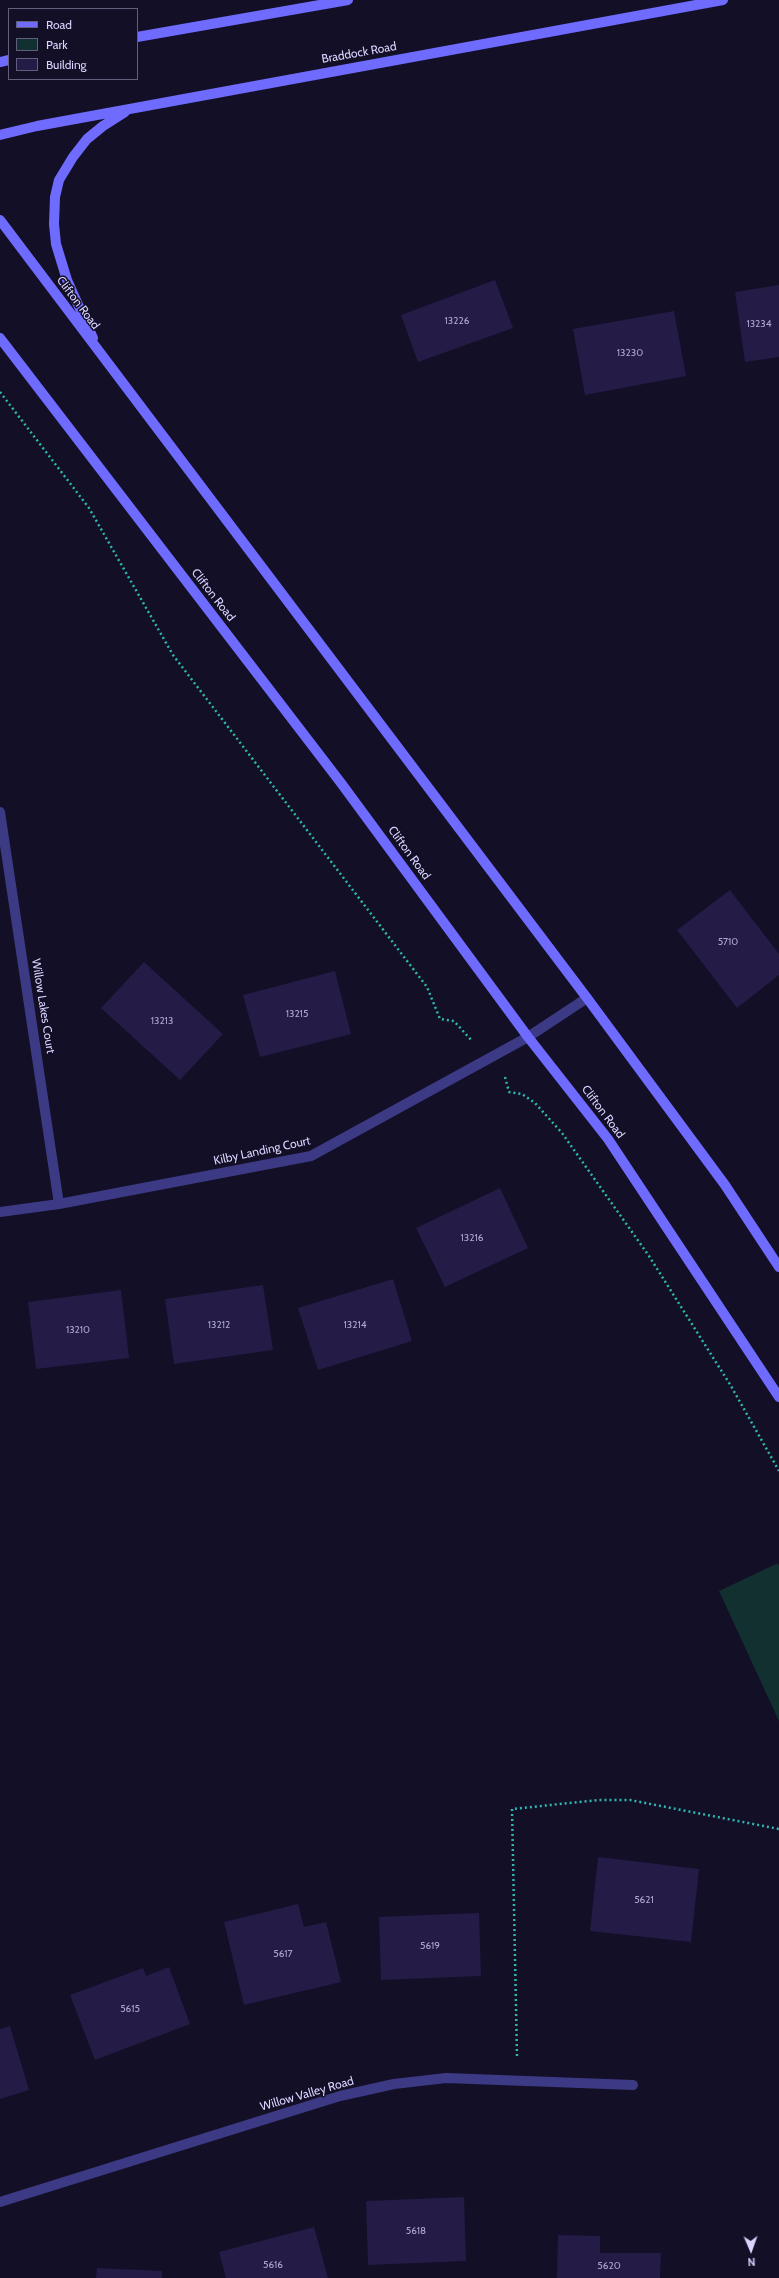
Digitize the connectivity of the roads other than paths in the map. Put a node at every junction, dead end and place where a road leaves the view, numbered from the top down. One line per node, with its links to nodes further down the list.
1 (348, 0): 3 (main road)
2 (723, 0): 4 (main road, Braddock Road)
3 (138, 38)
4 (130, 109): 5 (main road, Braddock Road); 8 (main road)
5 (0, 135)
6 (0, 220): 8 (main road, Clifton Road)
7 (0, 338): 11 (main road, Clifton Road)
8 (102, 356): 10 (main road, Clifton Road)
9 (0, 812): 12 (street, Willow Lakes Court)
10 (587, 998): 11 (street, Kilby Landing Court); 14 (main road, Clifton Road)
11 (528, 1037): 12 (street, Kilby Landing Court); 15 (main road, Clifton Road)
12 (59, 1204): 13 (street, Kilby Landing Court)
13 (0, 1212)
14 (779, 1267)
15 (779, 1397)
16 (633, 2085): 17 (street, Willow Valley Road)
17 (0, 2202)

